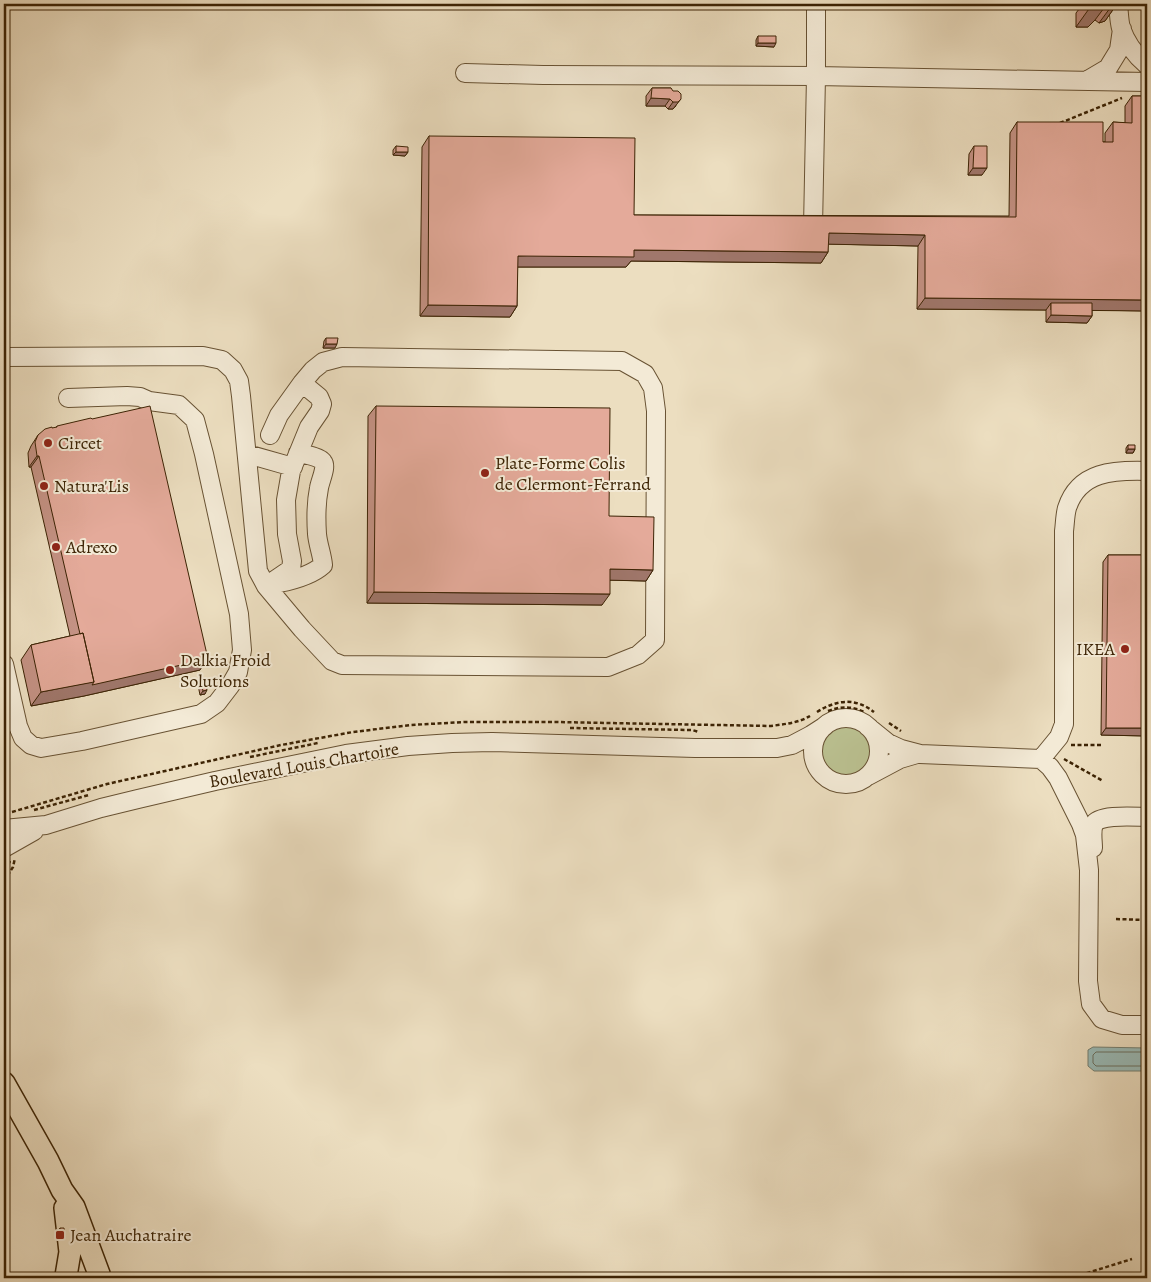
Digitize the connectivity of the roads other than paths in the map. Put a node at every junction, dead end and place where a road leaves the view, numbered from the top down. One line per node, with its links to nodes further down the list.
1 (816, 4): 6 (street)
2 (1118, 4): 3 (street)
3 (1122, 29): 4 (street); 7 (street)
4 (1147, 65)
5 (465, 73): 6 (street)
6 (816, 76): 7 (street); 9 (street)
7 (1085, 82): 8 (street)
8 (1143, 82)
9 (813, 227)
10 (4, 356): 14 (street)
11 (302, 383): 13 (street); 15 (street); 17 (street)
12 (68, 398): 18 (street)
13 (270, 435)
14 (247, 454): 15 (street); 17 (street)
15 (296, 460): 17 (street); 17 (street)
16 (1147, 470): 22 (street)
17 (266, 586)
18 (4, 664)
19 (825, 726): 20 (street); 21 (street); 24 (street)
20 (867, 726): 23 (street); 25 (street)
21 (777, 748): 24 (street); 29 (street, Boulevard Louis Chartoire)
22 (1046, 752): 23 (street); 26 (street)
23 (920, 754): 25 (street)
24 (816, 765): 25 (street)
25 (866, 777)
26 (1062, 785): 27 (street); 32 (street)
27 (1117, 817): 28 (street); 32 (street)
28 (1147, 817)
29 (46, 824): 30 (street); 31 (street)
30 (4, 829)
31 (4, 848)
32 (1089, 870): 33 (street)
33 (1147, 1025)
34 (4, 1083): 35 (main road)
35 (62, 1190): 36 (main road); 37 (main road)
36 (103, 1276): 37 (main road)
37 (64, 1277)

